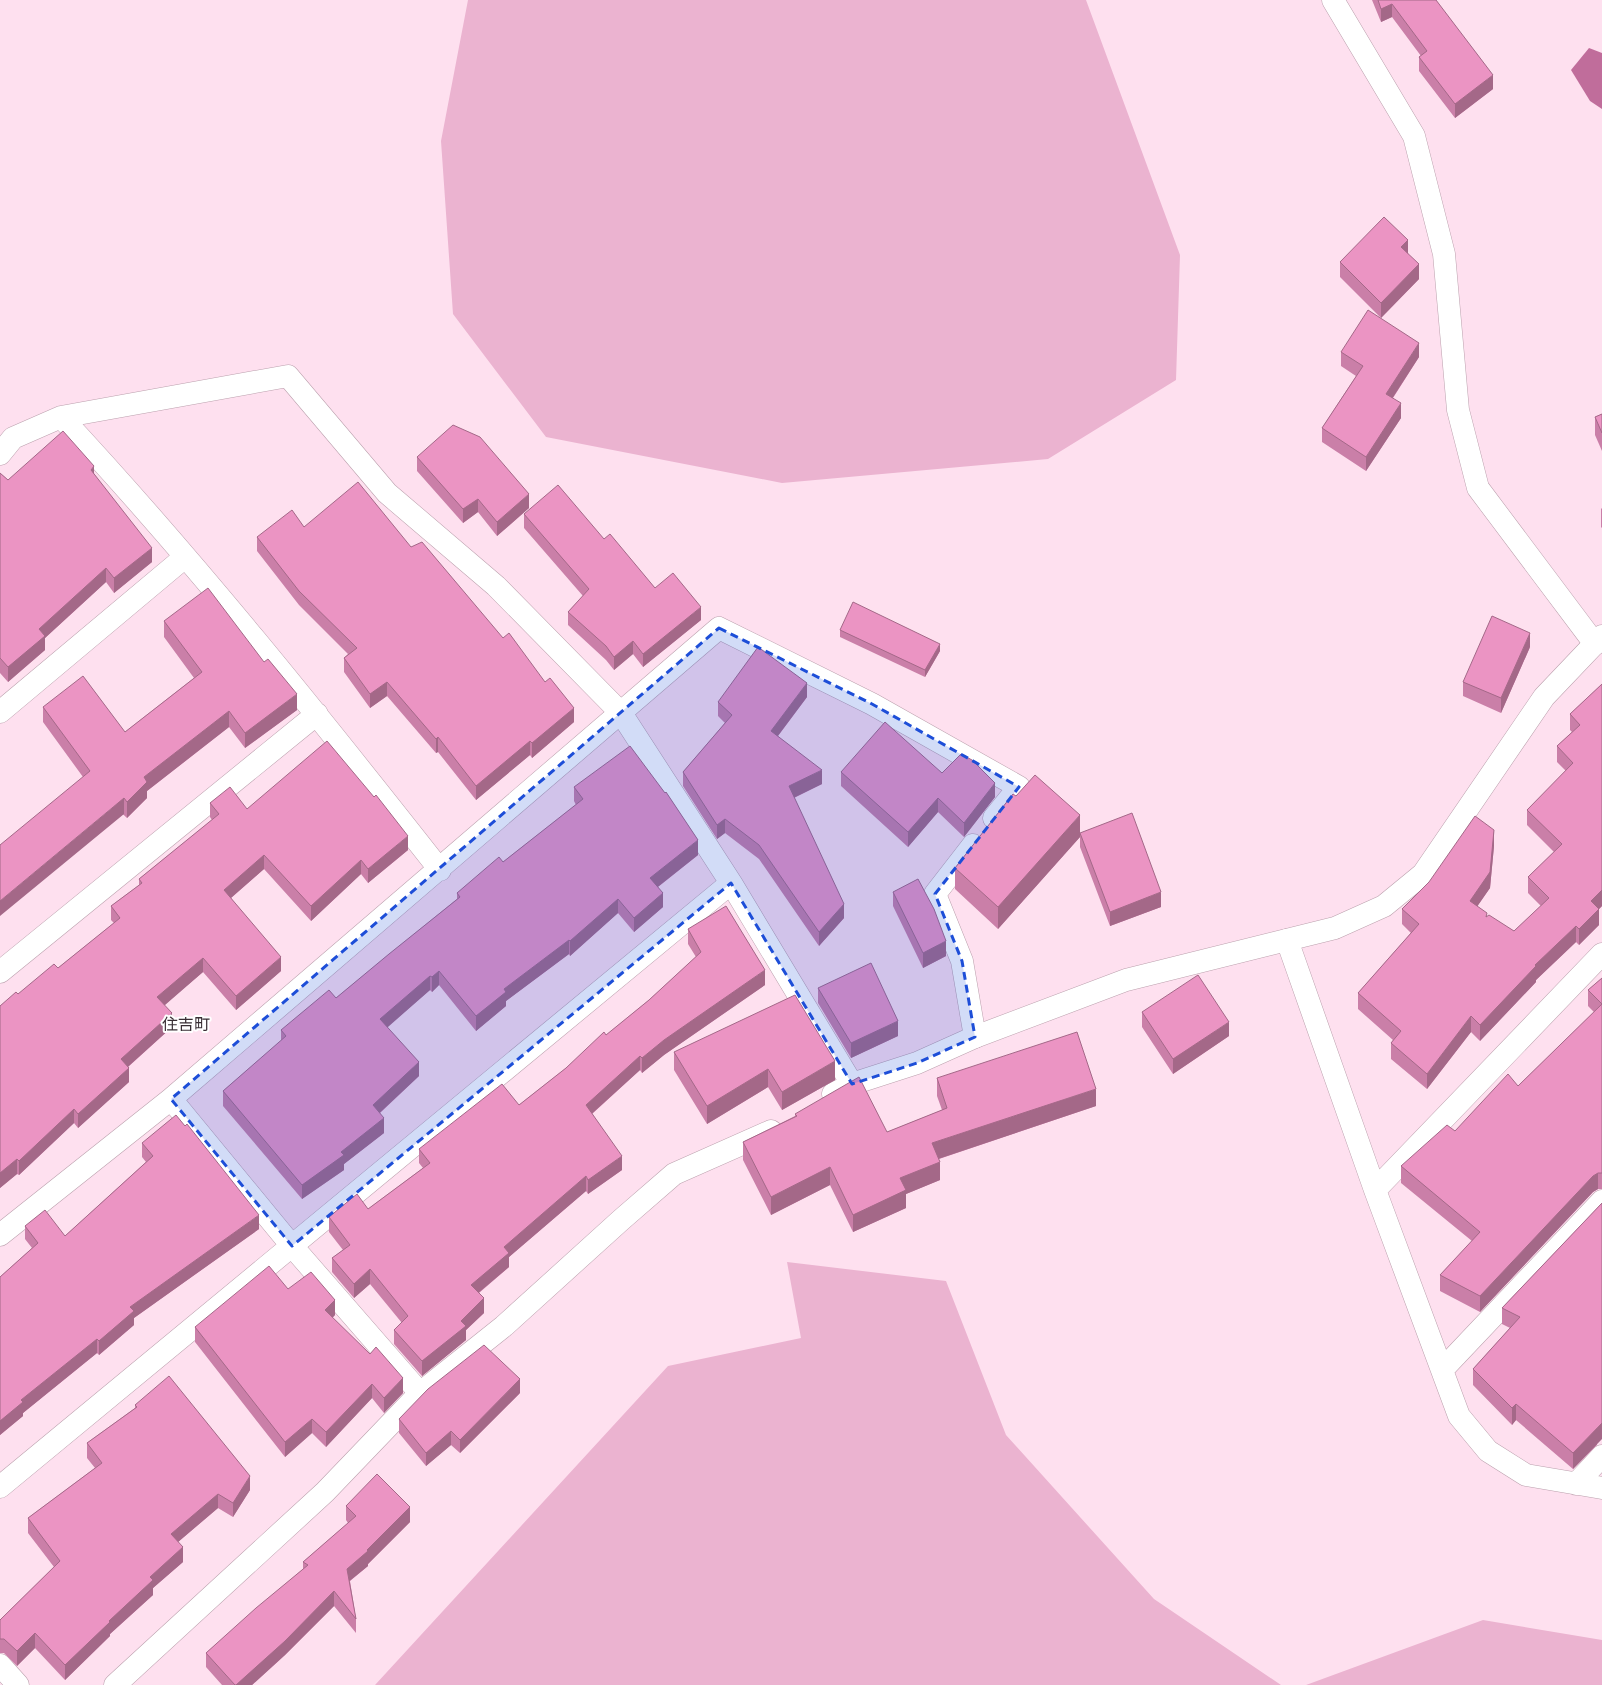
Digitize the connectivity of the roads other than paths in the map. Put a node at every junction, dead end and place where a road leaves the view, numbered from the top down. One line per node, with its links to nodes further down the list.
1 (1333, 0): 5 (street)
2 (61, 417): 3 (street); 4 (street); 7 (street)
3 (4, 443)
4 (185, 557): 6 (street); 8 (street)
5 (1598, 640): 11 (street)
6 (0, 712)
7 (621, 713): 9 (street); 10 (street); 14 (street)
8 (316, 714): 9 (street); 13 (street)
9 (440, 870): 16 (street)
10 (731, 883): 15 (street); 22 (street)
11 (1287, 940): 14 (street); 19 (street)
12 (1602, 954): 19 (street)
13 (0, 972)
14 (975, 1037): 15 (street)
15 (852, 1084): 17 (street)
16 (171, 1099): 21 (street); 22 (street)
17 (819, 1103)
18 (786, 1122): 24 (street)
19 (1375, 1190): 23 (street)
20 (1602, 1201): 23 (street)
21 (0, 1235)
22 (292, 1246): 24 (street); 27 (street)
23 (1442, 1370): 26 (street)
24 (420, 1393): 31 (street)
25 (1602, 1456): 26 (street)
26 (1576, 1484): 28 (street)
27 (0, 1487)
28 (1602, 1488)
29 (0, 1666): 30 (street)
30 (18, 1685)
31 (115, 1685)

